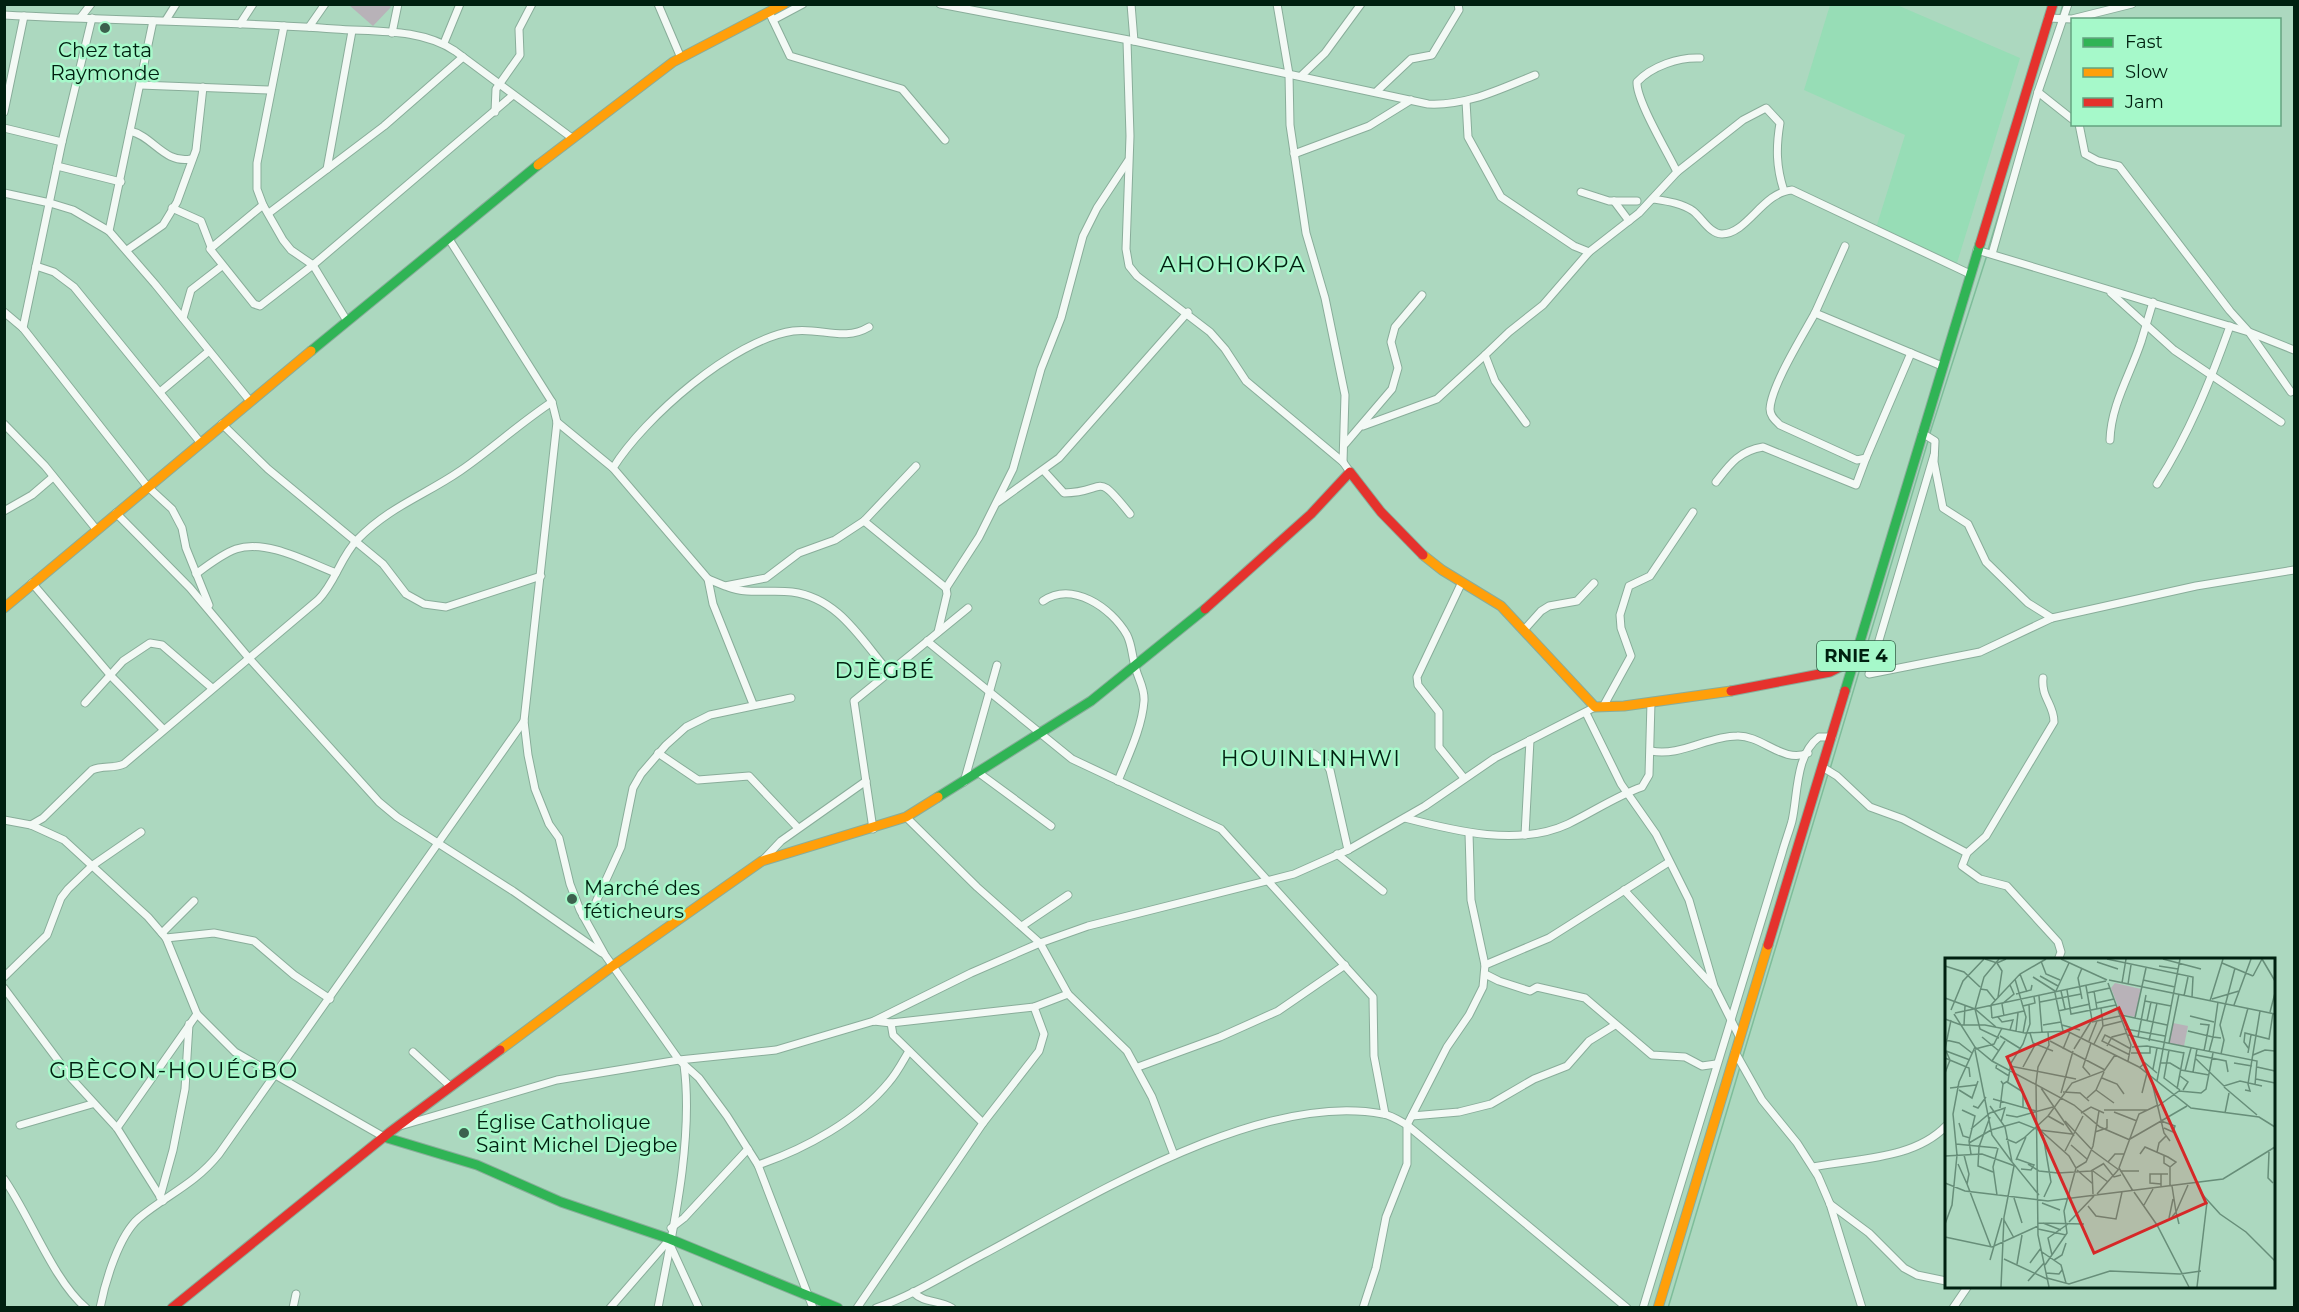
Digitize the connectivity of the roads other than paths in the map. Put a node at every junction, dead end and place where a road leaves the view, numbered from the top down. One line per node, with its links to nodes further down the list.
1 (91, 4): 22 (street)
2 (176, 4): 25 (street)
3 (253, 4): 28 (street)
4 (325, 4): 30 (street)
5 (398, 4): 32 (street)
6 (459, 4): 34 (street)
7 (532, 4): 41 (street)
8 (658, 4): 36 (street)
9 (784, 4): 21 (street)
10 (803, 4): 21 (street)
11 (940, 4): 33 (street)
12 (1131, 4): 33 (street)
13 (1277, 4): 38 (street)
14 (1360, 4): 40 (street)
15 (1458, 4): 45 (street)
16 (2053, 4): 24 (street, RNIE 4)
17 (2068, 4): 26 (street)
18 (2132, 4): 26 (street)
19 (4, 15): 20 (street)
20 (24, 16): 22 (street); 50 (street)
21 (771, 16): 36 (street); 57 (street)
22 (81, 17): 23 (street)
23 (92, 18): 27 (street); 58 (street)
24 (2048, 18): 26 (street); 82 (street, RNIE 4)
25 (166, 20): 27 (street); 28 (street)
26 (2062, 20): 46 (street)
27 (153, 21): 42 (street)
28 (240, 24): 29 (street)
29 (284, 26): 30 (street); 44 (street)
30 (309, 27): 31 (street)
31 (352, 30): 32 (street); 63 (street)
32 (392, 33): 34 (street)
33 (1131, 41): 38 (street); 61 (street)
34 (444, 43): 35 (street)
35 (464, 57): 41 (street); 63 (street)
36 (681, 58): 56 (street)
37 (1700, 58): 64 (street)
38 (1289, 74): 40 (street); 59 (street)
39 (1535, 75): 49 (street)
40 (1301, 76): 45 (street)
41 (499, 83): 47 (street); 51 (street)
42 (140, 85): 43 (street); 55 (street)
43 (203, 87): 44 (street); 60 (street)
44 (269, 90): 73 (street)
45 (1376, 92): 48 (street)
46 (2038, 92): 52 (street); 84 (street)
47 (513, 95): 51 (street); 56 (street)
48 (1411, 100): 49 (street); 59 (street)
49 (1466, 101): 83 (street)
50 (4, 112)
51 (495, 112): 85 (street)
52 (2071, 117)
53 (2079, 126): 101 (street)
54 (4, 128): 58 (street)
55 (130, 131): 60 (street); 65 (street)
56 (572, 138): 78 (street)
57 (945, 140)
58 (62, 142): 62 (street)
59 (1294, 154): 121 (street)
60 (191, 159): 74 (street)
61 (1129, 159): 93 (street); 133 (street)
62 (57, 166): 65 (street); 72 (street)
63 (327, 169): 75 (street)
64 (1677, 172): 66 (street); 69 (street)
65 (121, 182): 77 (street)
66 (1784, 191): 69 (street); 88 (street)
67 (1581, 192): 70 (street)
68 (4, 193): 72 (street)
69 (1653, 199): 76 (street)
70 (1614, 201): 71 (street); 76 (street)
71 (1637, 201)
72 (50, 202): 77 (street); 86 (street)
73 (263, 205): 75 (street); 80 (street)
74 (172, 208): 80 (street); 81 (street)
75 (268, 213): 85 (street)
76 (1629, 221): 83 (street)
77 (109, 231): 81 (street)
78 (449, 239): 96 (street); 111 (street)
79 (1845, 246): 94 (street)
80 (211, 247): 87 (street)
81 (127, 250): 95 (street)
82 (1977, 250): 84 (street); 88 (street, RNIE 4)
83 (1590, 252): 105 (street)
84 (1992, 254): 89 (street)
85 (313, 265): 87 (street); 96 (street)
86 (36, 266): 99 (street); 108 (street)
87 (222, 266): 95 (street)
88 (1970, 274): 106 (street, RNIE 4)
89 (2109, 291): 91 (street); 97 (street)
90 (1422, 295): 117 (street)
91 (2153, 302): 97 (street); 98 (street)
92 (4, 312): 99 (street)
93 (1188, 312): 124 (street); 127 (street)
94 (1815, 313): 104 (street); 123 (street)
95 (183, 318): 103 (street)
96 (347, 321): 110 (street)
97 (2146, 324): 107 (street); 119 (street)
98 (2230, 326): 101 (street); 107 (street)
99 (23, 327): 132 (street)
100 (869, 327): 126 (street)
101 (2249, 332): 102 (street); 109 (street)
102 (2295, 350)
103 (209, 351): 108 (street); 110 (street)
104 (1911, 353): 106 (street); 123 (street)
105 (1485, 355): 114 (street); 117 (street)
106 (1942, 366): 118 (street, RNIE 4)
107 (2212, 376): 113 (street); 131 (street)
108 (160, 392): 120 (street)
109 (2291, 392)
110 (250, 401): 116 (street)
111 (552, 402): 112 (street); 140 (street)
112 (557, 422): 126 (street); 144 (street)
113 (2281, 422)
114 (1526, 423)
115 (4, 424): 129 (street)
116 (222, 424): 120 (street); 140 (street)
117 (1360, 426): 121 (street)
118 (1922, 433): 122 (street); 160 (street, RNIE 4)
119 (2110, 440)
120 (200, 442): 132 (street)
121 (1345, 444): 124 (street)
122 (1934, 455): 155 (street); 155 (street)
123 (1866, 458): 130 (street)
124 (1343, 462): 128 (street)
125 (916, 466): 138 (street)
126 (614, 468): 145 (street)
127 (1044, 471): 133 (street); 137 (street)
128 (1350, 472): 147 (street); 162 (street)
129 (53, 477): 134 (street); 139 (street)
130 (1716, 482)
131 (2157, 484)
132 (147, 486): 136 (street); 143 (street)
133 (996, 504): 150 (street)
134 (4, 511)
135 (1693, 512): 172 (street)
136 (116, 513): 139 (street); 154 (street)
137 (1130, 514)
138 (864, 521): 149 (street); 150 (street)
139 (96, 529): 146 (street)
140 (356, 540): 142 (street); 144 (street)
141 (2295, 570): 155 (street)
142 (336, 573): 143 (street); 159 (street)
143 (196, 574): 154 (street)
144 (541, 576): 174 (street)
145 (708, 579): 149 (street); 171 (street)
146 (32, 582): 152 (street); 164 (street)
147 (1462, 582): 156 (street); 185 (street)
148 (1594, 583): 156 (street)
149 (725, 586): 163 (street)
150 (946, 588): 157 (street)
151 (1043, 602): 162 (street)
152 (4, 608)
153 (968, 608): 157 (street)
154 (212, 613): 159 (street)
155 (2052, 618)
156 (1524, 630): 172 (street)
157 (938, 632): 158 (street)
158 (927, 641): 163 (street); 167 (street)
159 (248, 657): 166 (street); 200 (street)
160 (1856, 659): 169 (street); 177 (street, RNIE 4)
161 (997, 665): 167 (street)
162 (1135, 668): 176 (street); 187 (street)
163 (889, 672): 186 (street)
164 (112, 677): 166 (street); 170 (street); 175 (street)
165 (2043, 678): 202 (street)
166 (212, 688): 175 (street)
167 (989, 693): 176 (street); 188 (street)
168 (791, 698): 171 (street)
169 (1651, 702): 172 (street); 179 (street)
170 (85, 703)
171 (753, 704): 180 (street)
172 (1600, 706): 173 (street)
173 (1586, 713): 178 (street); 189 (street)
174 (524, 721): 200 (street); 212 (street)
175 (163, 729): 193 (street)
176 (1039, 733): 184 (street); 187 (street)
177 (1833, 737): 181 (street); 183 (street, RNIE 4)
178 (1530, 740): 185 (street); 199 (street)
179 (1651, 751): 181 (street); 189 (street)
180 (658, 753): 195 (street); 212 (street)
181 (1808, 753): 229 (street)
182 (1314, 754): 201 (street)
183 (1827, 770): 202 (street); 234 (street, RNIE 4)
184 (979, 773): 188 (street); 194 (street)
185 (1464, 778): 191 (street)
186 (866, 781): 195 (street); 196 (street)
187 (1118, 781): 207 (street)
188 (964, 782): 190 (street)
189 (1627, 792): 199 (street); 205 (street)
190 (906, 817): 196 (street); 213 (street)
191 (1405, 818): 198 (street); 201 (street)
192 (4, 820): 193 (street)
193 (31, 825): 206 (street)
194 (1051, 826)
195 (798, 828): 204 (street)
196 (873, 829): 204 (street)
197 (141, 832): 206 (street)
198 (1469, 833): 199 (street); 220 (street)
199 (1525, 835)
200 (438, 844): 216 (street); 226 (street)
201 (1348, 850): 203 (street)
202 (1967, 853): 217 (street)
203 (1337, 854): 207 (street); 209 (street)
204 (762, 861): 218 (street)
205 (1669, 862): 208 (street); 223 (street)
206 (93, 865): 214 (street); 222 (street)
207 (1269, 882): 215 (street); 219 (street)
208 (1624, 890): 220 (street); 223 (street)
209 (1383, 891)
210 (1068, 895): 213 (street)
211 (194, 900): 214 (street)
212 (583, 916): 216 (street)
213 (1022, 926): 215 (street)
214 (164, 935): 226 (street); 228 (street)
215 (1040, 943): 225 (street); 230 (street)
216 (605, 956): 218 (street)
217 (2059, 958)
218 (614, 965): 238 (street); 242 (street)
219 (1345, 965): 240 (street); 244 (street)
220 (1485, 965): 221 (street)
221 (1485, 974): 233 (street); 245 (street)
222 (4, 977)
223 (1714, 986): 229 (street)
224 (4, 988): 243 (street)
225 (1068, 994): 227 (street); 240 (street)
226 (330, 999): 241 (street)
227 (1034, 1007): 231 (street); 246 (street)
228 (197, 1014): 232 (street); 241 (street)
229 (1730, 1020): 234 (street); 239 (street)
230 (874, 1021): 231 (street); 238 (street)
231 (891, 1023): 235 (street)
232 (189, 1024): 250 (street); 258 (street)
233 (1615, 1025): 239 (street); 245 (street)
234 (1740, 1038): 237 (street, RNIE 4)
235 (909, 1051): 246 (street); 255 (street)
236 (413, 1052): 242 (street)
237 (1736, 1052): 256 (street); 282 (street, RNIE 4)
238 (681, 1063): 251 (street); 253 (street); 260 (street)
239 (1716, 1064): 281 (street)
240 (1138, 1067): 254 (street)
241 (276, 1076): 252 (street); 258 (street)
242 (451, 1087): 251 (street)
243 (93, 1104): 247 (street); 250 (street)
244 (1385, 1114): 248 (street); 254 (street)
245 (1412, 1116): 248 (street)
246 (983, 1123): 267 (street)
247 (20, 1125)
248 (1407, 1125): 279 (street); 280 (street)
249 (1945, 1127): 256 (street)
250 (117, 1128): 258 (street)
251 (396, 1128): 252 (street)
252 (384, 1137): 261 (street); 270 (street)
253 (748, 1149): 255 (street); 260 (street)
254 (1174, 1155): 264 (street)
255 (758, 1166): 265 (street)
256 (1813, 1167): 259 (street)
257 (4, 1179): 268 (street)
258 (162, 1199): 269 (street)
259 (1830, 1204): 262 (street); 283 (street)
260 (671, 1228): 261 (street)
261 (670, 1242): 265 (street); 272 (street); 273 (street); 274 (street)
262 (1945, 1280)
263 (1967, 1288): 284 (street)
264 (913, 1292): 277 (street); 278 (street)
265 (806, 1293): 275 (street); 276 (street)
266 (296, 1294): 271 (street)
267 (858, 1307)
268 (86, 1308)
269 (100, 1308)
270 (172, 1308)
271 (293, 1308)
272 (610, 1308)
273 (658, 1308)
274 (699, 1308)
275 (813, 1308)
276 (838, 1308)
277 (876, 1308)
278 (952, 1308)
279 (1363, 1308)
280 (1627, 1308)
281 (1643, 1308)
282 (1658, 1308)
283 (1862, 1308)
284 (1953, 1308)

